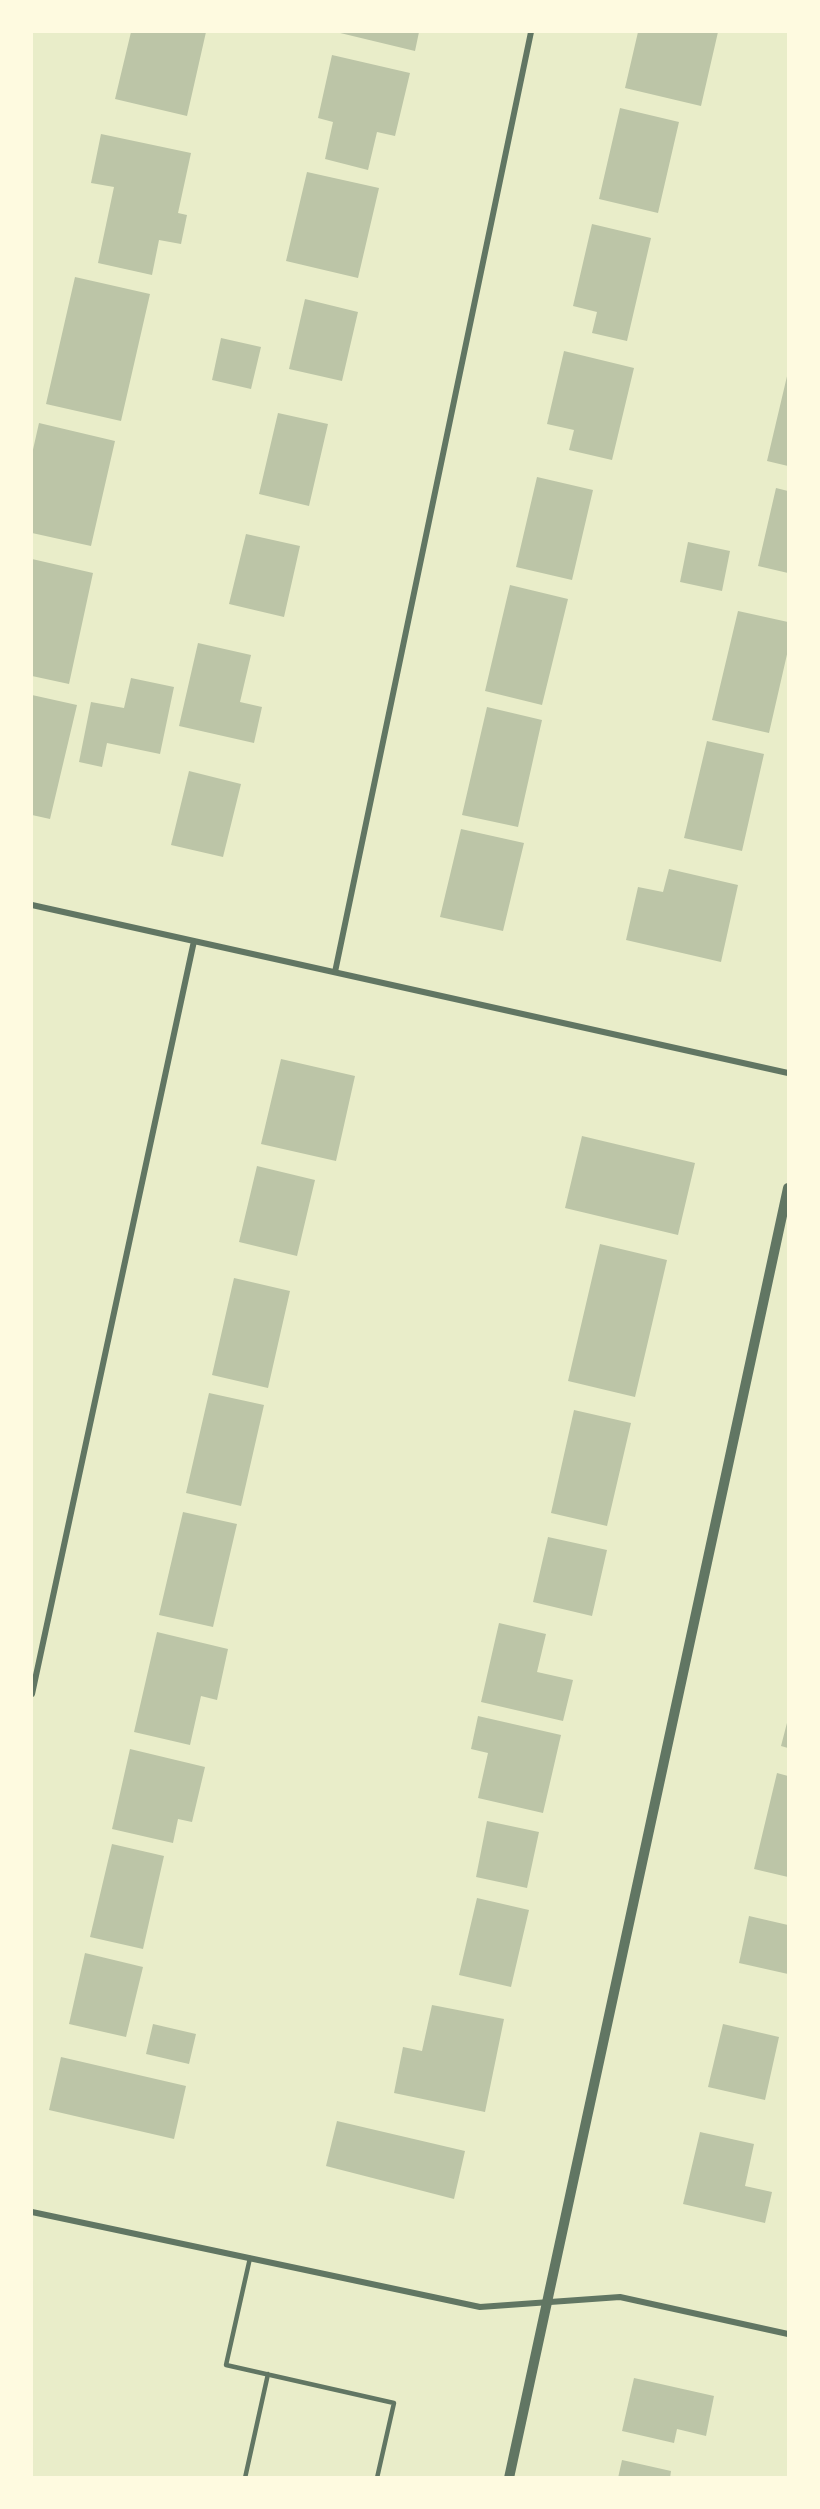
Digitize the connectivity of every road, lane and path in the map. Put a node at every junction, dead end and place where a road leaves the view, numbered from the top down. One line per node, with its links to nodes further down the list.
1 (531, 32): 4 (street)
2 (32, 905): 3 (street)
3 (194, 941): 4 (street); 7 (street)
4 (335, 972): 5 (street)
5 (789, 1073)
6 (789, 1188): 10 (street)
7 (32, 1694)
8 (32, 2212): 9 (street)
9 (250, 2258): 10 (street); 12 (lane)
10 (548, 2301): 11 (street); 15 (street)
11 (789, 2334)
12 (268, 2374): 13 (lane); 14 (lane)
13 (245, 2478)
14 (377, 2478)
15 (509, 2478)

